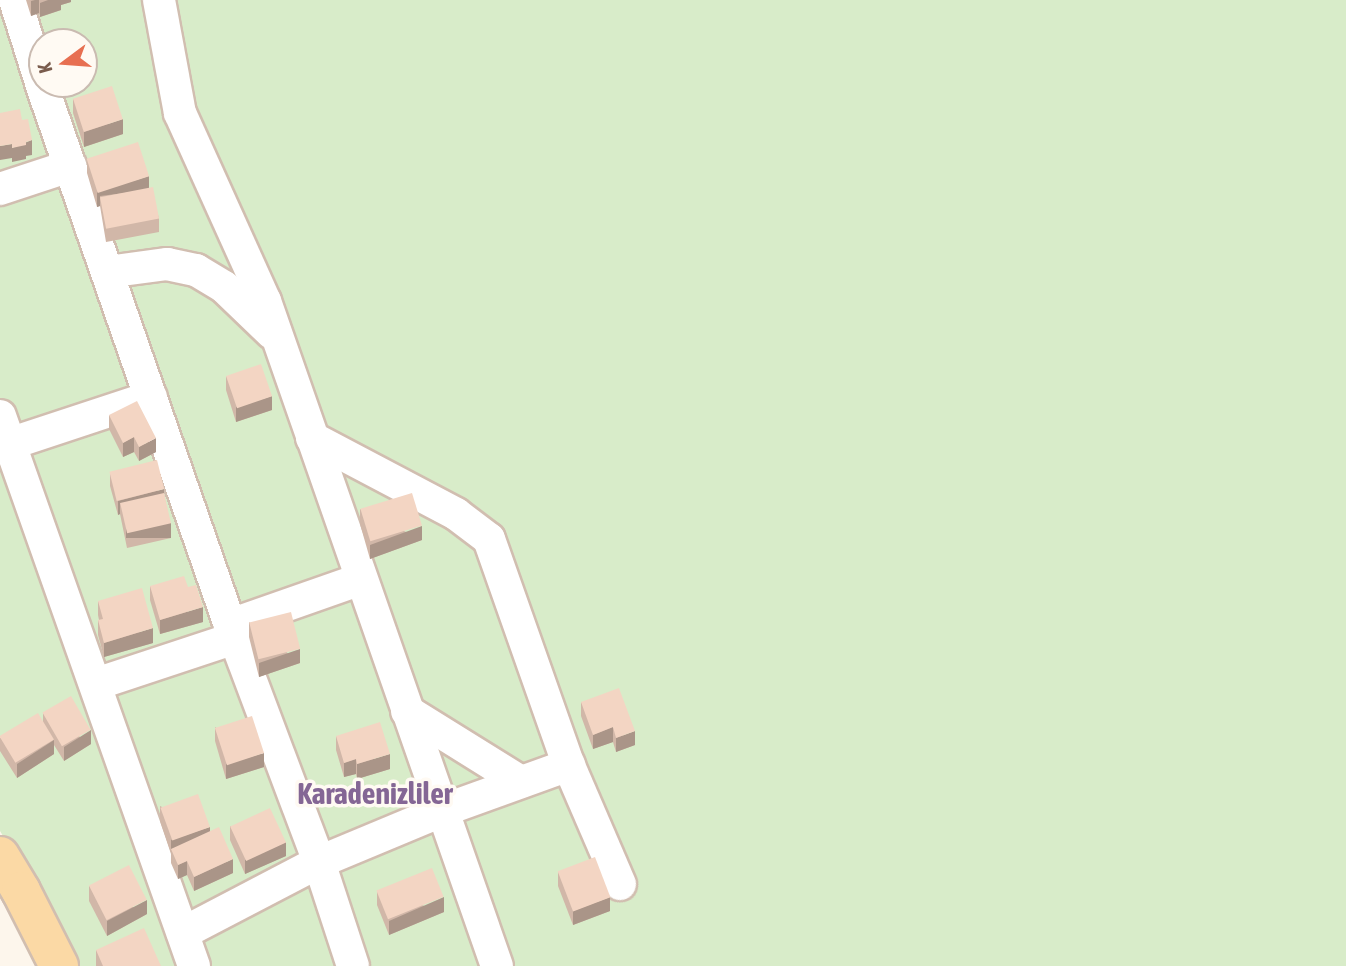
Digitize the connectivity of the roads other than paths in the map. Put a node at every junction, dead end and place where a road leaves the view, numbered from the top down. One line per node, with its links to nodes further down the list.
1 (15, 0): 3 (street)
2 (159, 0): 6 (street)
3 (70, 166): 4 (street); 5 (street)
4 (0, 190)
5 (107, 272): 6 (street); 7 (street)
6 (278, 339): 9 (street)
7 (151, 397): 8 (street); 11 (street)
8 (3, 436): 12 (street)
9 (313, 438): 10 (street); 14 (street)
10 (361, 579): 11 (street); 13 (street)
11 (233, 631): 12 (street); 18 (street)
12 (96, 684): 21 (street)
13 (407, 711): 15 (street); 16 (street)
14 (569, 765): 15 (street); 19 (street)
15 (521, 782): 16 (street)
16 (444, 810): 18 (street); 26 (street)
17 (0, 856): 23 (main road)
18 (319, 862): 21 (street); 25 (street)
19 (620, 884)
20 (0, 893): 22 (main road)
21 (183, 933): 24 (street)
22 (39, 966)
23 (58, 966)
24 (194, 966)
25 (353, 966)
26 (497, 966)

